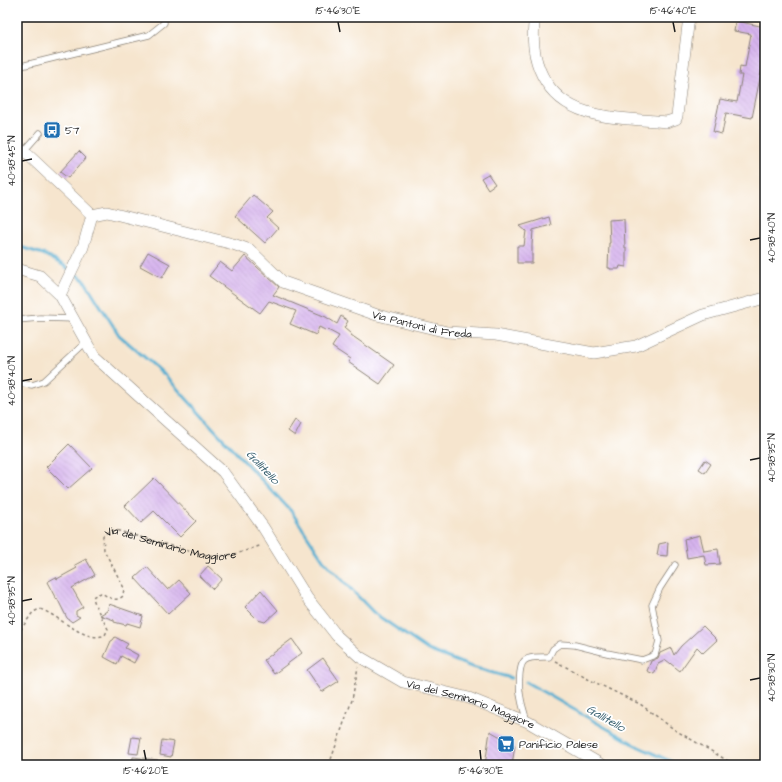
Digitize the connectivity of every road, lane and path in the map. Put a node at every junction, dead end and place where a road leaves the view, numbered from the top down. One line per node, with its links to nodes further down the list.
1 (164, 17): 4 (lane)
2 (535, 17): 3 (street)
3 (689, 17)
4 (17, 67)
5 (40, 133): 6 (lane)
6 (21, 148): 7 (street)
7 (92, 215): 9 (street); 10 (street, Via Pantoni di Freda)
8 (17, 269): 9 (street, Via del Seminario Maggiore)
9 (61, 292): 11 (street, Via del Seminario Maggiore)
10 (765, 298)
11 (75, 319): 12 (lane); 13 (street, Via del Seminario Maggiore)
12 (17, 320)
13 (86, 342): 14 (lane); 15 (street, Via del Seminario Maggiore)
14 (17, 383)
15 (272, 542): 17 (path, Via del Seminario Maggiore); 18 (street, Via del Seminario Maggiore)
16 (675, 564): 19 (lane)
17 (17, 634)
18 (360, 657): 20 (street, Via del Seminario Maggiore); 21 (path)
19 (549, 657): 20 (lane); 23 (path)
20 (528, 722): 22 (street, Via del Seminario Maggiore)
21 (329, 765)
22 (602, 765)
23 (735, 765)

